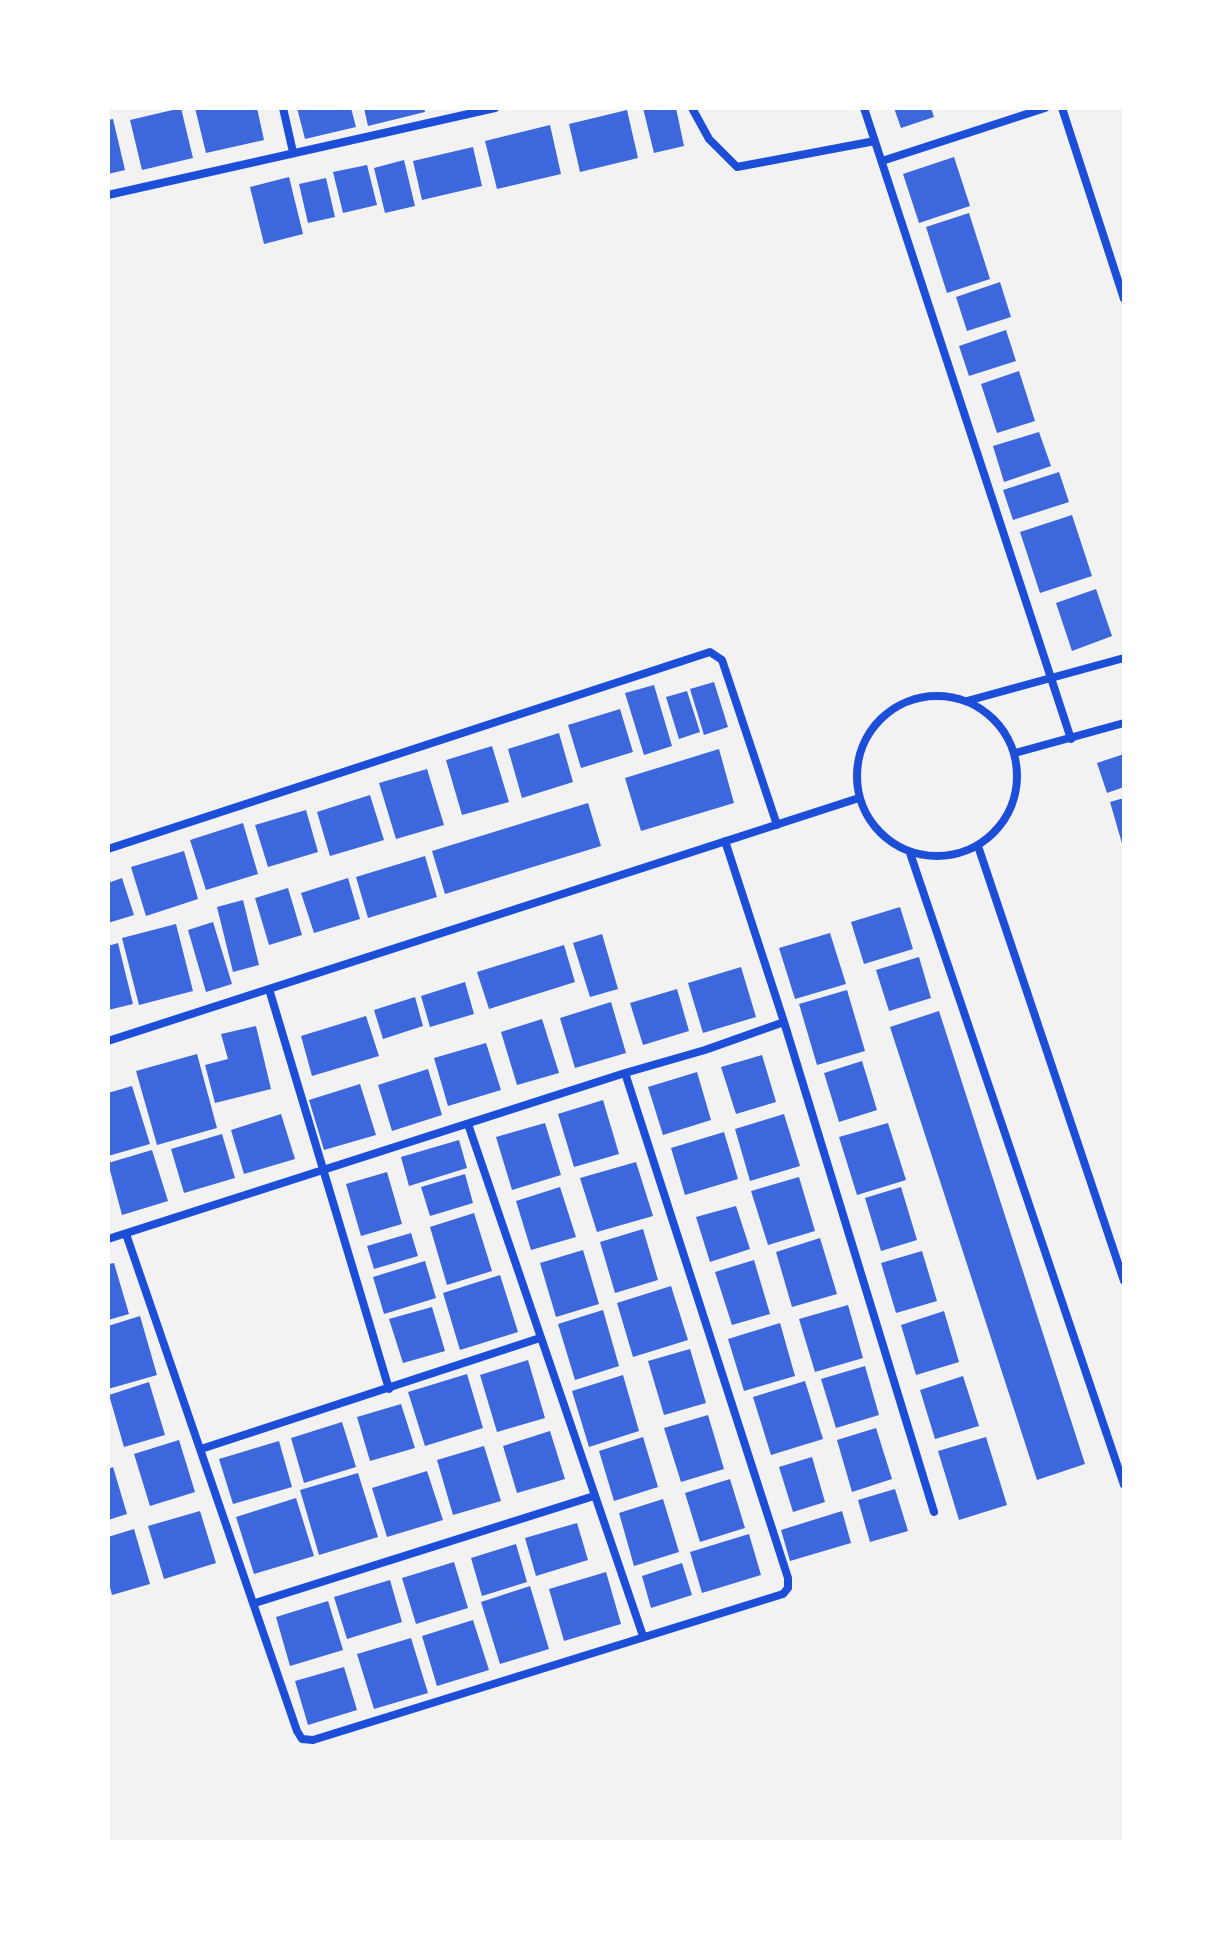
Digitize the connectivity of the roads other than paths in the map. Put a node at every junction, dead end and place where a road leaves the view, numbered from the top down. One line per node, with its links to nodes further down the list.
1 (283, 108): 8 (street)
2 (495, 108): 8 (street)
3 (692, 108): 7 (street)
4 (864, 108): 7 (street)
5 (1045, 108): 9 (street)
6 (1062, 108): 11 (street)
7 (875, 141): 9 (street)
8 (293, 152): 10 (street)
9 (882, 161): 13 (street)
10 (108, 195)
11 (1124, 299)
12 (1124, 658): 13 (street)
13 (1051, 679): 14 (street); 16 (street)
14 (967, 701): 17 (street); 18 (street)
15 (1124, 723): 16 (street)
16 (1071, 739): 17 (street)
17 (1015, 753): 21 (street)
18 (859, 798): 19 (street); 23 (street)
19 (777, 825): 20 (street); 22 (street)
20 (725, 841): 24 (street); 25 (street)
21 (978, 846): 23 (street); 32 (street)
22 (108, 849)
23 (910, 853): 36 (street)
24 (269, 989): 26 (street); 29 (street)
25 (784, 1022): 27 (street); 38 (street)
26 (108, 1041)
27 (625, 1073): 28 (street); 40 (street)
28 (468, 1124): 29 (street); 33 (street)
29 (324, 1170): 30 (street); 34 (street)
30 (126, 1234): 31 (street); 35 (street)
31 (108, 1239)
32 (1124, 1281)
33 (540, 1338): 34 (street); 37 (street)
34 (389, 1389): 35 (street)
35 (201, 1449): 39 (street)
36 (1124, 1485)
37 (594, 1496): 39 (street); 40 (street)
38 (934, 1512)
39 (255, 1603): 40 (street)
40 (643, 1636)

